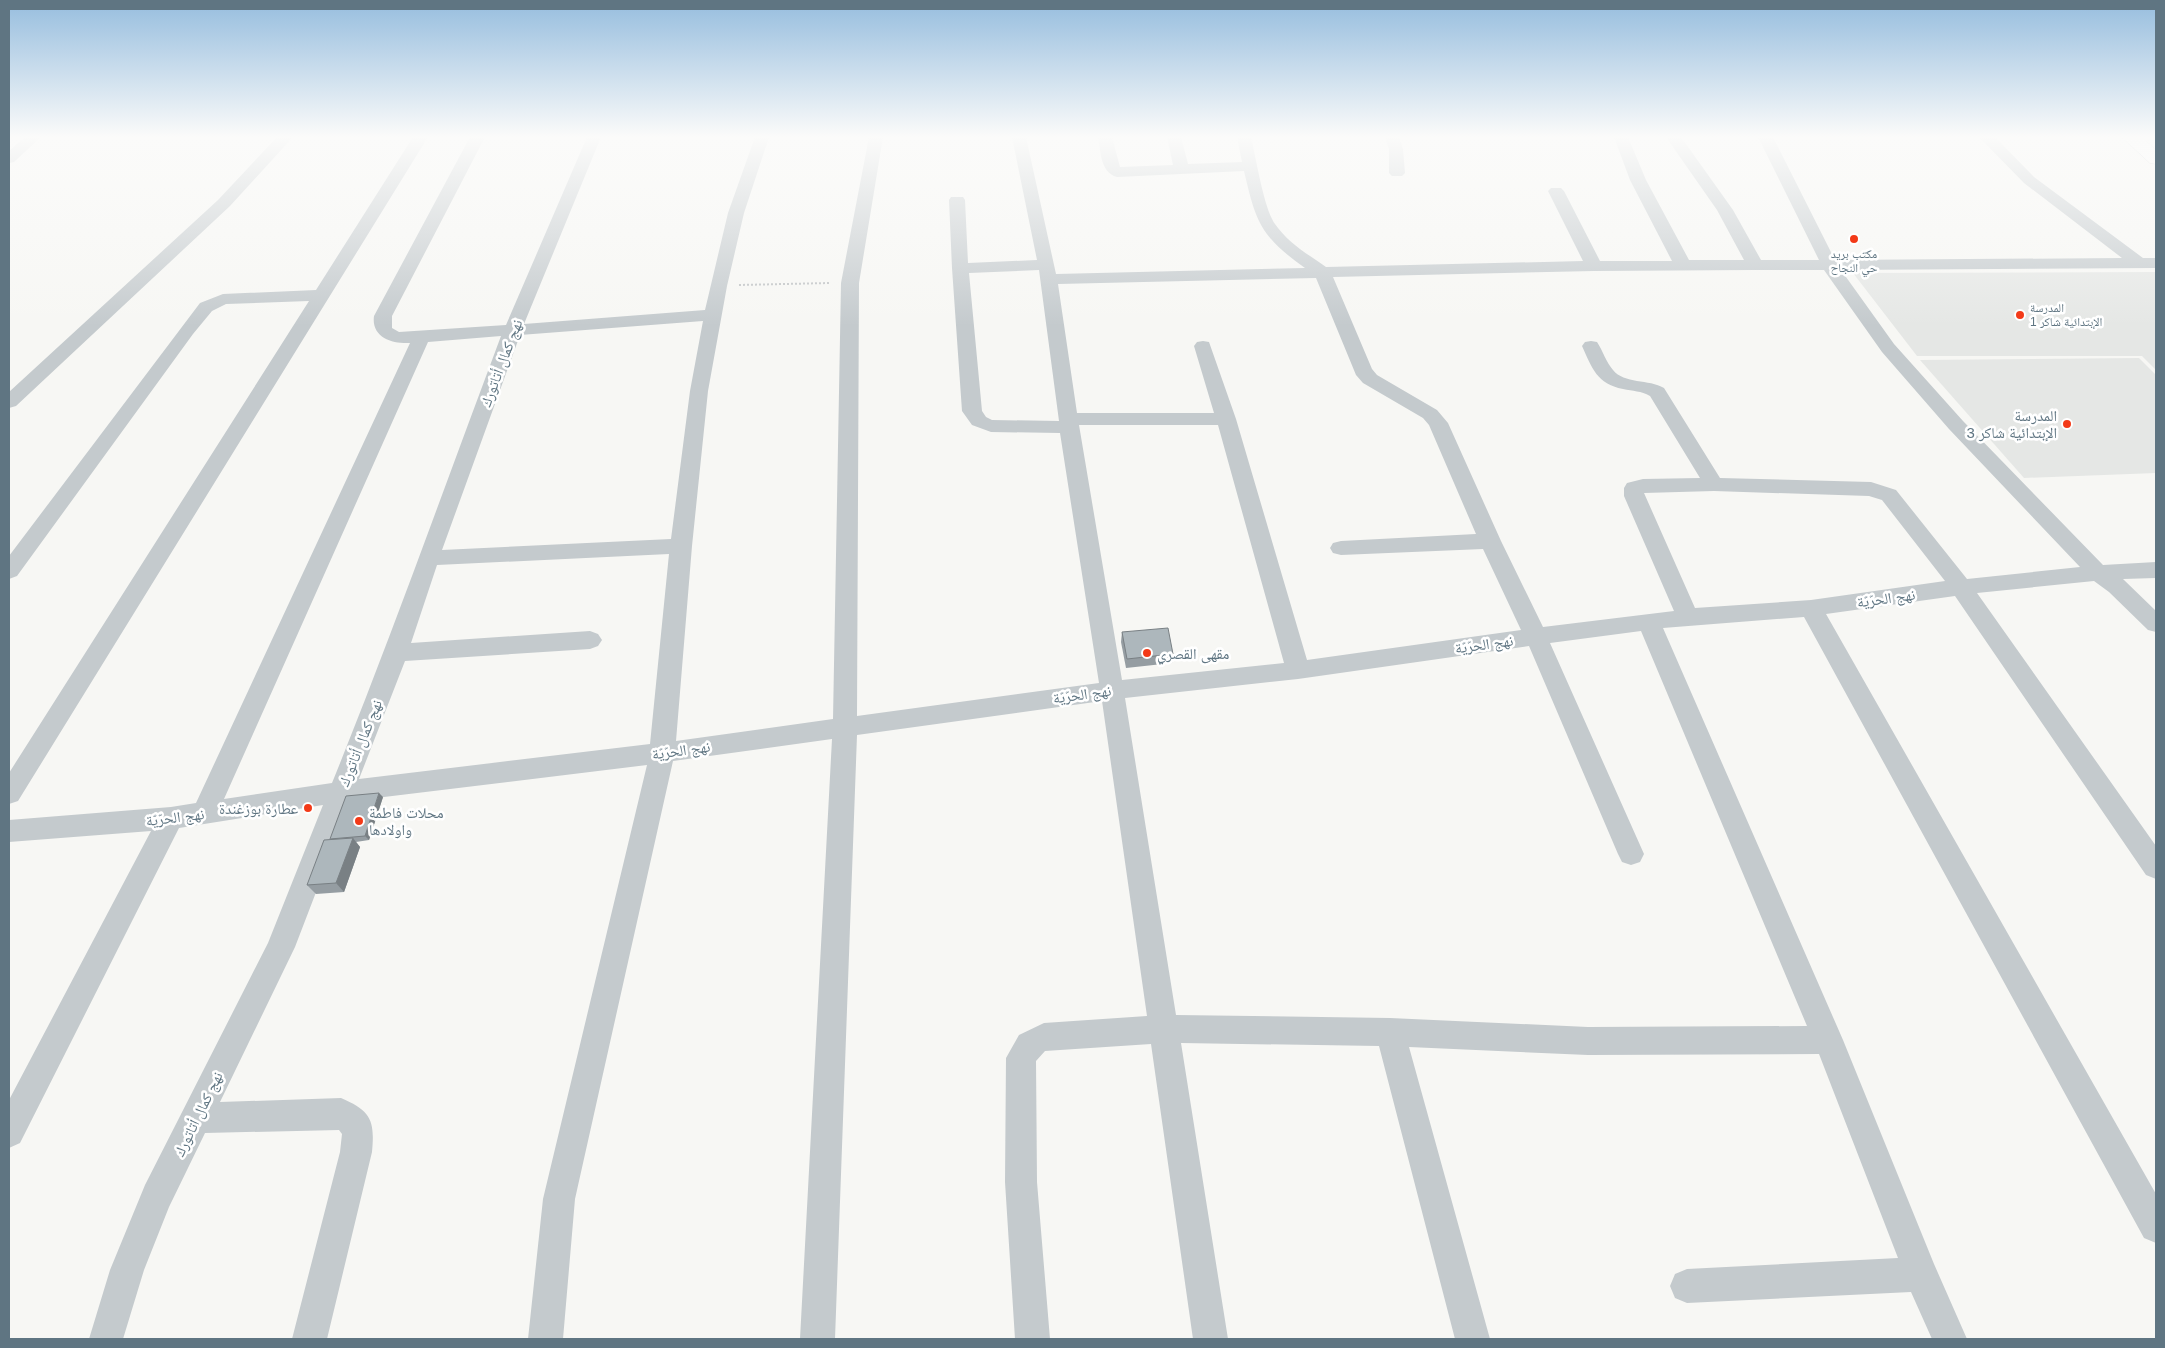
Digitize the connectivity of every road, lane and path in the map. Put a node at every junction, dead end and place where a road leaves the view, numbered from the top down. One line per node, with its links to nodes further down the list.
1 (227, 200): 32 (street)
2 (382, 200): 26 (street)
3 (445, 200): 29 (street)
4 (568, 200): 28 (street, نهج كمال أتاتورك)
5 (741, 200): 25 (street)
6 (865, 200): 24 (street)
7 (958, 200): 21 (street)
8 (1032, 200): 22 (street)
9 (1258, 200): 23 (street)
10 (1561, 200): 18 (street)
11 (1649, 200): 17 (street)
12 (1718, 200): 19 (street)
13 (1796, 200): 20 (street)
14 (2055, 200): 15 (street)
15 (2138, 263): 16 (street); 20 (street)
16 (2156, 263)
17 (1683, 265): 18 (street); 19 (street)
18 (1594, 266): 23 (street)
19 (1756, 266): 20 (street)
20 (1830, 266): 42 (street)
21 (960, 268): 22 (street); 34 (street)
22 (1047, 272): 23 (street); 34 (street)
23 (1322, 272): 36 (street)
24 (850, 283): 25 (path); 53 (street)
25 (718, 286): 27 (street)
26 (322, 295): 41 (street); 56 (street)
27 (713, 315): 28 (street); 37 (street)
28 (513, 329): 29 (street); 39 (street, نهج كمال أتاتورك)
29 (422, 336): 57 (street)
30 (1203, 346): 33 (street)
31 (1591, 346): 35 (street)
32 (10, 398)
33 (1226, 419): 34 (street); 51 (street)
34 (1069, 423): 52 (street)
35 (1714, 484): 43 (street); 45 (street)
36 (1490, 541): 38 (street); 48 (street)
37 (681, 546): 39 (street); 54 (street)
38 (1341, 548)
39 (428, 558): 50 (street, نهج كمال أتاتورك)
40 (2156, 570): 42 (street, نهج الحرّيّة)
41 (9, 571)
42 (2098, 573): 43 (street, نهج الحرّيّة); 47 (street)
43 (1961, 587): 44 (street, نهج الحرّيّة); 61 (street)
44 (1811, 608): 45 (street, نهج الحرّيّة); 67 (street)
45 (1688, 617): 46 (street, نهج الحرّيّة)
46 (1649, 623): 48 (street, نهج الحرّيّة); 64 (street)
47 (2156, 624)
48 (1536, 636): 51 (street, نهج الحرّيّة); 60 (street)
49 (590, 640): 50 (street)
50 (396, 653): 55 (street, نهج كمال أتاتورك)
51 (1298, 670): 52 (street, نهج الحرّيّة)
52 (1112, 690): 53 (street, نهج الحرّيّة); 62 (street)
53 (845, 726): 54 (street, نهج الحرّيّة); 73 (street)
54 (662, 753): 55 (street, نهج الحرّيّة); 72 (street)
55 (341, 792): 57 (street, نهج الحرّيّة); 65 (street, نهج كمال أتاتورك)
56 (9, 794)
57 (204, 814): 58 (street, نهج الحرّيّة)
58 (171, 818): 59 (street, نهج الحرّيّة); 66 (street)
59 (9, 831)
60 (1631, 854)
61 (2156, 867)
62 (1164, 1029): 63 (street); 74 (street); 75 (street)
63 (1390, 1032): 64 (street); 76 (street)
64 (1828, 1040): 68 (street)
65 (196, 1118): 70 (street, نهج كمال أتاتورك); 71 (street)
66 (9, 1132)
67 (2156, 1226)
68 (1921, 1274): 69 (street); 77 (street)
69 (1686, 1286)
70 (106, 1339)
71 (310, 1339)
72 (546, 1339)
73 (818, 1339)
74 (1032, 1339)
75 (1211, 1339)
76 (1472, 1339)
77 (1950, 1339)

